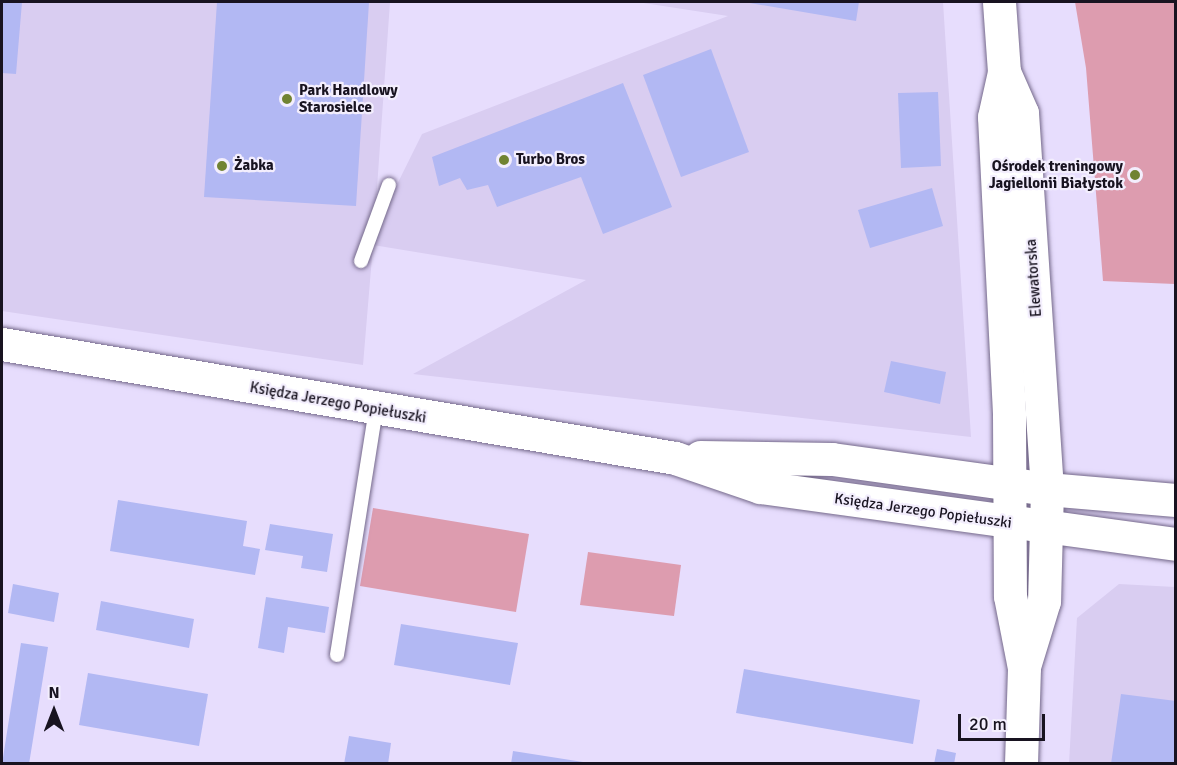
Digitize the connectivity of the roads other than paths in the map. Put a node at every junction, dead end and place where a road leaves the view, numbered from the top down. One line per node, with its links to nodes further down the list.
1 (999, 2): 2 (street, Elewatorska)
2 (1004, 72): 8 (street, Elewatorska); 9 (street, Elewatorska)
3 (389, 185): 4 (lane)
4 (361, 261)
5 (2, 344): 6 (street, Księdza Jerzego Popiełuszki)
6 (376, 410): 7 (street, Księdza Jerzego Popiełuszki); 14 (lane)
7 (675, 458): 8 (street, Księdza Jerzego Popiełuszki); 11 (street, Księdza Jerzego Popiełuszki)
8 (1011, 483): 9 (street, Księdza Jerzego Popiełuszki); 11 (street, Elewatorska)
9 (1047, 489): 10 (street, Księdza Jerzego Popiełuszki); 12 (street, Elewatorska)
10 (1176, 500)
11 (1010, 524): 12 (street, Księdza Jerzego Popiełuszki); 15 (street, Elewatorska)
12 (1046, 526): 13 (street, Księdza Jerzego Popiełuszki); 15 (street, Elewatorska)
13 (1176, 544)
14 (337, 656)
15 (1024, 668): 16 (street)
16 (1021, 764)

